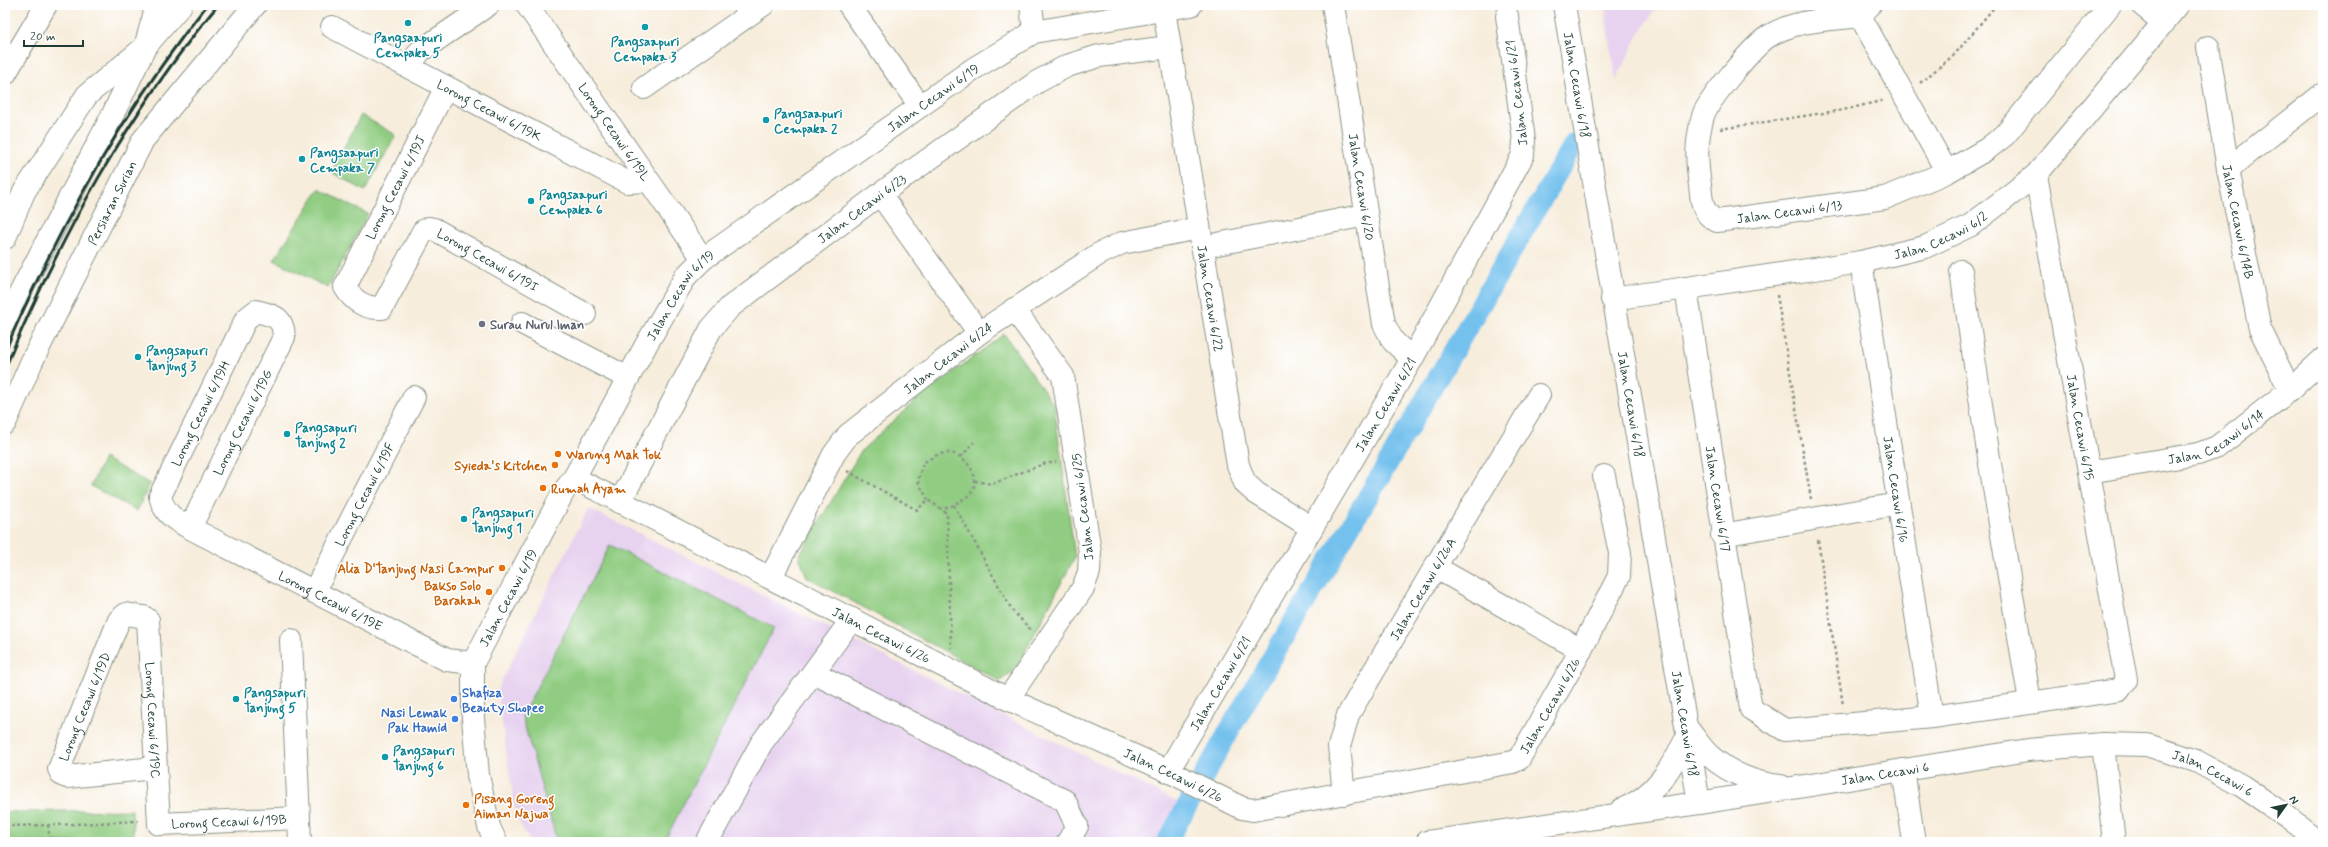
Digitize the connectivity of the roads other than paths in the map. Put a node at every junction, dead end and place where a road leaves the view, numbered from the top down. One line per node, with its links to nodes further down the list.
1 (46, 5): 26 (main road)
2 (157, 5): 23 (main road)
3 (181, 5): 23 (main road)
4 (255, 5): 57 (main road, Persiaran Surian)
5 (488, 5): 25 (main road)
6 (526, 5): 34 (main road, Lorong Cecawi 6/19L)
7 (763, 5): 28 (main road)
8 (849, 5): 30 (main road)
9 (1032, 5): 21 (main road)
10 (1191, 5): 16 (main road, Jalan Cecawi 6/19)
11 (1333, 5): 36 (main road, Jalan Cecawi 6/20)
12 (1564, 5): 44 (main road, Jalan Cecawi 6/18)
13 (2110, 5): 32 (main road, Jalan Cecawi 6/13)
14 (2142, 5): 19 (main road)
15 (2178, 5): 19 (main road, Jalan Cecawi 6/2)
16 (1164, 10): 21 (main road, Jalan Cecawi 6/19); 22 (main road)
17 (1865, 10): 32 (main road); 32 (main road, Jalan Cecawi 6/13)
18 (1506, 16): 51 (main road, Jalan Cecawi 6/21)
19 (2164, 23): 33 (main road, Jalan Cecawi 6/2)
20 (332, 27): 25 (main road, Lorong Cecawi 6/19K)
21 (1034, 32): 30 (main road, Jalan Cecawi 6/19)
22 (1168, 40): 35 (main road, Jalan Cecawi 6/23); 38 (main road, Jalan Cecawi 6/22)
23 (145, 47): 37 (main road); 48 (main road)
24 (2208, 47): 31 (main road, Jalan Cecawi 6/14B)
25 (409, 67): 27 (main road, Lorong Cecawi 6/19K)
26 (5, 74)
27 (446, 86): 34 (main road, Lorong Cecawi 6/19K); 42 (main road, Lorong Cecawi 6/19J)
28 (644, 88)
29 (2323, 94): 31 (main road)
30 (920, 106): 39 (main road, Jalan Cecawi 6/19)
31 (2228, 169): 54 (main road, Jalan Cecawi 6/14B)
32 (1947, 172)
33 (2036, 175): 40 (main road, Jalan Cecawi 6/2); 58 (main road, Jalan Cecawi 6/15)
34 (648, 181): 39 (main road, Lorong Cecawi 6/19L)
35 (880, 194): 50 (main road); 61 (main road, Jalan Cecawi 6/23)
36 (1366, 215): 38 (main road, Jalan Cecawi 6/24); 51 (main road, Jalan Cecawi 6/20)
37 (5, 238)
38 (1201, 238): 45 (main road, Jalan Cecawi 6/24); 64 (main road, Jalan Cecawi 6/22)
39 (703, 259): 53 (main road, Jalan Cecawi 6/19)
40 (1861, 262): 43 (main road, Jalan Cecawi 6/2); 62 (main road, Jalan Cecawi 6/16)
41 (1961, 271): 76 (main road)
42 (345, 287): 46 (main road, Lorong Cecawi 6/19I)
43 (1686, 288): 44 (main road, Jalan Cecawi 6/2); 65 (main road, Jalan Cecawi 6/17)
44 (1612, 299): 78 (main road, Jalan Cecawi 6/18)
45 (1014, 309): 50 (main road, Jalan Cecawi 6/24); 75 (main road, Jalan Cecawi 6/25)
46 (585, 314)
47 (276, 317): 63 (main road, Lorong Cecawi 6/19G); 63 (main road, Lorong Cecawi 6/19H)
48 (5, 322)
49 (522, 323): 53 (main road)
50 (979, 333): 67 (main road, Jalan Cecawi 6/24)
51 (1412, 359): 64 (main road, Jalan Cecawi 6/21)
52 (2323, 359): 54 (main road, Jalan Cecawi 6/14)
53 (628, 378): 60 (main road, Jalan Cecawi 6/19)
54 (2290, 390): 58 (main road, Jalan Cecawi 6/14)
55 (1539, 395): 66 (main road, Jalan Cecawi 6/26A)
56 (414, 397): 68 (main road, Lorong Cecawi 6/19F)
57 (5, 424)
58 (2089, 472): 76 (main road, Jalan Cecawi 6/15)
59 (1604, 476): 72 (main road, Jalan Cecawi 6/26)
60 (574, 478): 61 (main road, Jalan Cecawi 6/26); 73 (main road, Jalan Cecawi 6/19)
61 (620, 502): 67 (main road, Jalan Cecawi 6/26)
62 (1898, 504): 65 (main road); 77 (main road, Jalan Cecawi 6/16)
63 (190, 528): 68 (main road, Lorong Cecawi 6/19E)
64 (1312, 528): 82 (main road, Jalan Cecawi 6/21)
65 (1722, 535): 77 (main road, Jalan Cecawi 6/17)
66 (1435, 567): 72 (main road); 84 (main road, Jalan Cecawi 6/26A)
67 (771, 577): 70 (main road, Jalan Cecawi 6/26)
68 (314, 592): 73 (main road, Lorong Cecawi 6/19E)
69 (144, 617): 80 (main road, Lorong Cecawi 6/19C); 80 (main road, Lorong Cecawi 6/19D)
70 (852, 619): 74 (main road); 75 (main road, Jalan Cecawi 6/26)
71 (291, 640): 87 (main road)
72 (1581, 650): 84 (main road, Jalan Cecawi 6/26)
73 (473, 663): 90 (main road, Jalan Cecawi 6/19)
74 (814, 673): 91 (main road); 92 (main road)
75 (1008, 699): 82 (main road, Jalan Cecawi 6/26)
76 (2030, 702): 77 (main road)
77 (1932, 717)
78 (1687, 731): 83 (main road); 85 (main road, Jalan Cecawi 6/18); 86 (main road)
79 (2103, 744): 81 (main road, Jalan Cecawi 6); 95 (main road); 96 (main road, Jalan Cecawi 6)
80 (154, 768): 88 (main road, Lorong Cecawi 6/19C)
81 (1903, 770): 83 (main road, Jalan Cecawi 6); 94 (main road)
82 (1168, 771): 84 (main road, Jalan Cecawi 6/26)
83 (1799, 787): 85 (main road, Jalan Cecawi 6)
84 (1344, 794)
85 (1699, 803): 86 (main road, Jalan Cecawi 6)
86 (1607, 816): 93 (main road, Jalan Cecawi 6)
87 (299, 818): 88 (main road, Lorong Cecawi 6/19B); 89 (main road)
88 (159, 822)
89 (300, 842)
90 (496, 842)
91 (707, 842)
92 (1068, 842)
93 (1427, 842)
94 (1914, 842)
95 (2114, 842)
96 (2319, 842)

